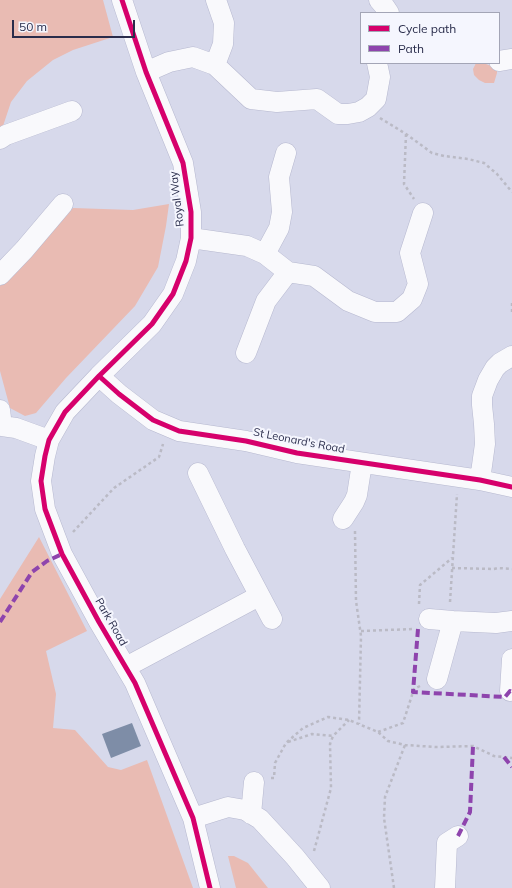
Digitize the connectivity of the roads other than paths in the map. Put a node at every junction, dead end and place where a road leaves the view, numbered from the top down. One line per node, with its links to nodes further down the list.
1 (122, 0): 9 (street, Royal Way)
2 (216, 0): 8 (street)
3 (379, 0): 4 (street)
4 (388, 12)
5 (512, 59): 6 (street)
6 (500, 60)
7 (377, 64): 8 (street)
8 (215, 65): 9 (street)
9 (146, 72): 15 (street, Royal Way)
10 (72, 111): 11 (street)
11 (0, 139)
12 (286, 153): 16 (street)
13 (63, 204): 18 (street)
14 (423, 213): 17 (street)
15 (191, 238): 16 (street); 21 (street, Royal Way)
16 (265, 254): 17 (street)
17 (288, 272): 19 (street)
18 (0, 275)
19 (246, 353)
20 (512, 356): 26 (street)
21 (99, 376): 23 (street, Park Road); 24 (street, St Leonard's Road)
22 (1, 420): 23 (street)
23 (49, 440): 35 (street, Park Road)
24 (362, 463): 26 (street, St Leonard's Road); 28 (street)
25 (198, 473): 29 (street)
26 (480, 480): 27 (street, St Leonard's Road)
27 (512, 487)
28 (343, 519)
29 (259, 596): 31 (street); 35 (street)
30 (424, 613): 32 (street)
31 (272, 619)
32 (451, 621): 33 (street); 36 (street)
33 (512, 621)
34 (512, 659): 37 (street)
35 (126, 667): 40 (street, Park Road)
36 (437, 679)
37 (510, 690)
38 (254, 782): 39 (street)
39 (251, 814): 40 (street); 43 (street)
40 (193, 818): 42 (street, Park Road)
41 (458, 836): 44 (street)
42 (210, 888)
43 (320, 888)
44 (445, 888)

